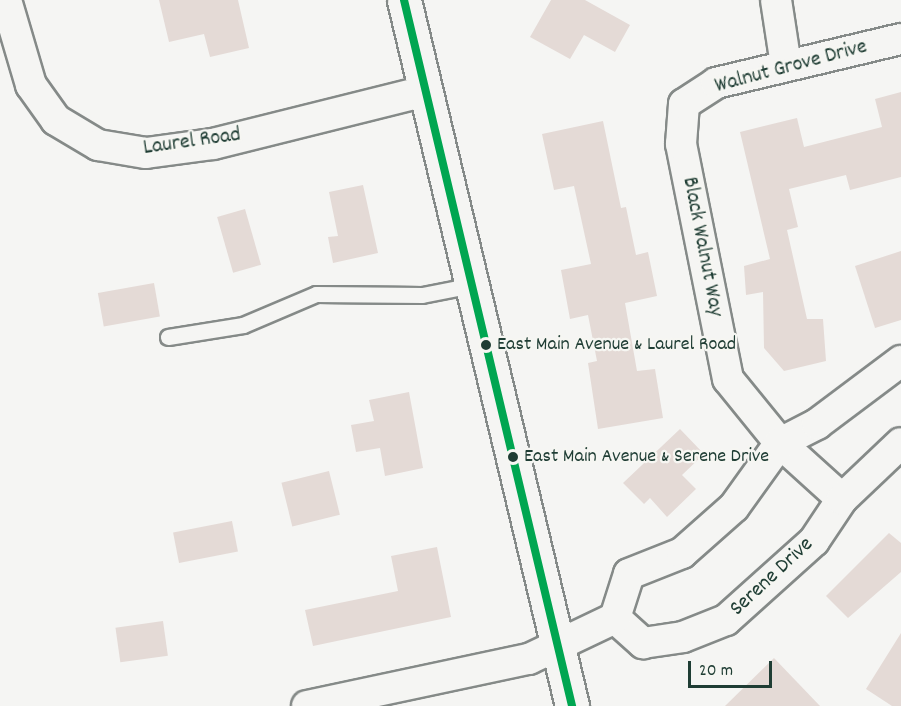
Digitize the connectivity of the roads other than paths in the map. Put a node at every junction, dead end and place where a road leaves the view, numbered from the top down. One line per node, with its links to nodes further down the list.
1 (6, 0): 6 (street, Laurel Road)
2 (404, 0): 6 (main road)
3 (776, 0): 5 (street)
4 (901, 39): 5 (street, Walnut Grove Drive)
5 (786, 65): 7 (street, Walnut Grove Drive)
6 (426, 91): 8 (main road)
7 (684, 104): 11 (street, Black Walnut Way)
8 (473, 285): 9 (lane); 15 (main road)
9 (168, 337)
10 (901, 361): 11 (street)
11 (780, 443): 13 (street, Black Walnut Way); 14 (street)
12 (901, 443): 13 (street, Serene Drive)
13 (842, 499): 14 (street, Serene Drive)
14 (615, 618): 15 (street)
15 (559, 644): 16 (street); 17 (main road)
16 (307, 706)
17 (572, 706)

